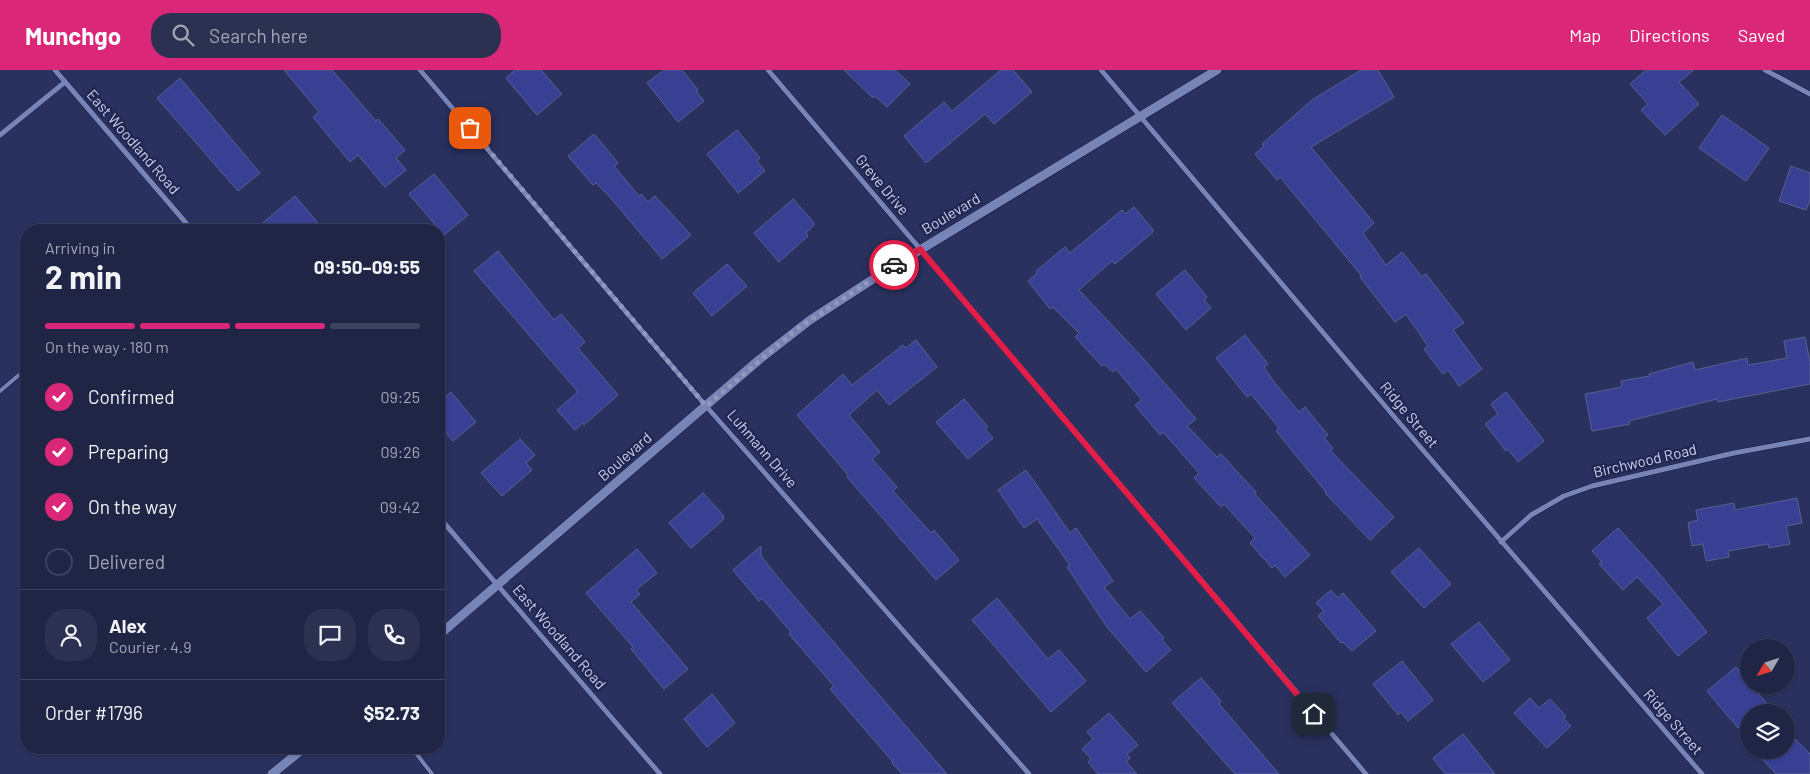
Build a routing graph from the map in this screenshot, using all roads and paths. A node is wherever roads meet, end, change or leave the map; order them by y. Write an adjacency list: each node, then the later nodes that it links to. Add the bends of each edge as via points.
1 (55, 70): 7 (street, East Woodland Road)
2 (420, 70): 15 (street, Luhmann Drive)
3 (768, 70): 12 (street, Greve Drive)
4 (1100, 70): 9 (street, Ridge Street)
5 (1217, 70): 9 (street, Boulevard)
6 (1765, 70): 8 (street)
7 (65, 82): 10 (street); 11 (street, East Woodland Road)
8 (1810, 94)
9 (1139, 116): 12 (street, Boulevard); 18 (street, Ridge Street)
10 (0, 134)
11 (187, 224)
12 (920, 249): 15 (street, Boulevard, via 810,320); 27 (street, Greve Drive)
13 (20, 374): 14 (lane)
14 (0, 391)
15 (706, 406): 19 (street, Boulevard); 26 (street, Luhmann Drive)
16 (1810, 439): 18 (street, Birchwood Road, via 1592,486 1564,496 1531,515)
17 (445, 524): 19 (street, East Woodland Road)
18 (1501, 542): 28 (street, Ridge Street)
19 (497, 585): 20 (street, Boulevard); 25 (street, East Woodland Road)
20 (445, 630)
21 (297, 754): 23 (street)
22 (417, 754): 24 (lane)
23 (272, 774)
24 (432, 774)
25 (660, 774)
26 (1029, 774)
27 (1366, 774)
28 (1702, 774)

